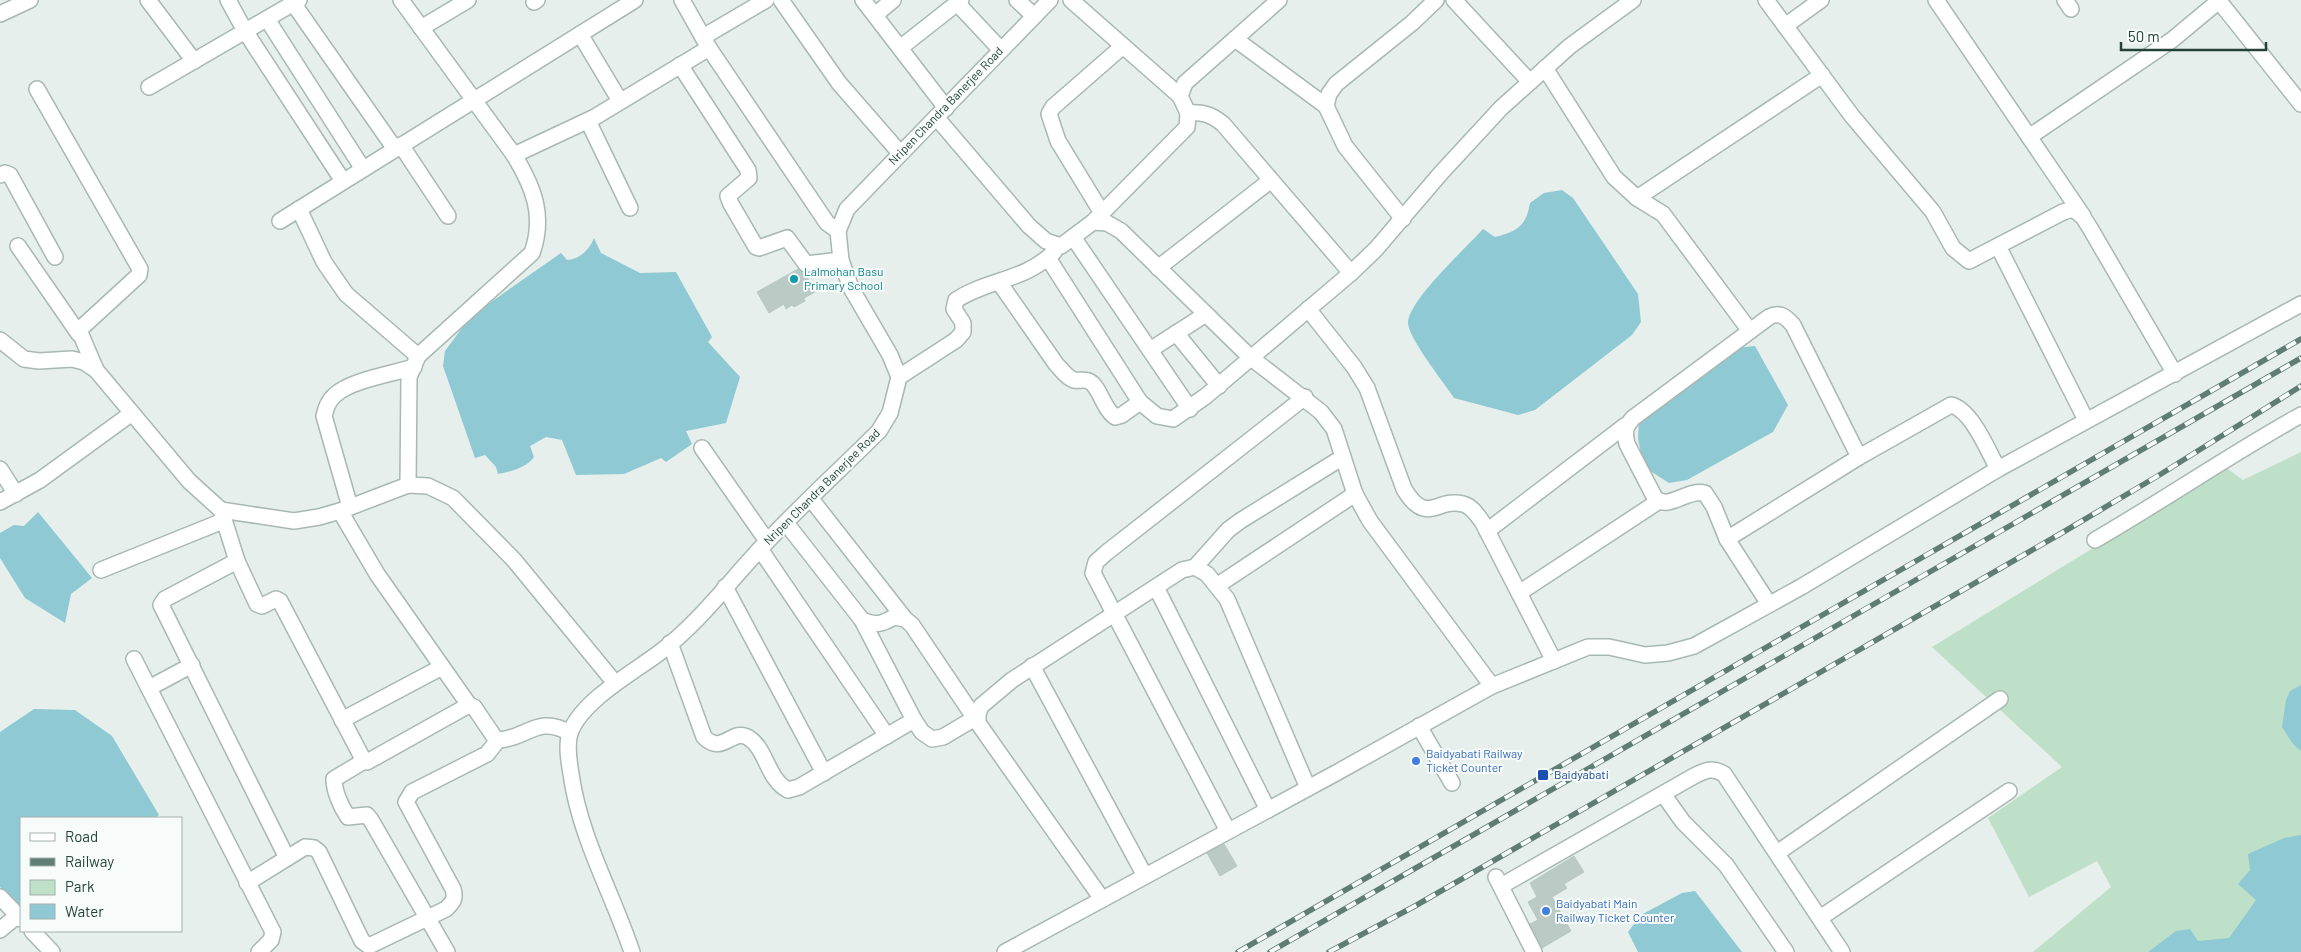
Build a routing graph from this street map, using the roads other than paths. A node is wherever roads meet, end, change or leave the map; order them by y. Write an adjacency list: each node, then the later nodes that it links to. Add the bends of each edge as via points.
1 (30, 0): 25 (street)
2 (148, 0): 38 (street)
3 (228, 0): 31 (street)
4 (401, 0): 30 (street)
5 (468, 0): 30 (street)
6 (635, 0): 32 (street)
7 (682, 0): 34 (street)
8 (766, 0): 34 (street)
9 (781, 0): 55 (street, via 840,83)
10 (863, 0): 26 (street)
11 (893, 0): 26 (street)
12 (1017, 0): 27 (street)
13 (1050, 0): 27 (street, Nripen Chandra Banerjee Road)
14 (1071, 0): 35 (street)
15 (1279, 0): 33 (street)
16 (1436, 0): 49 (street, via 1412,24 1336,84)
17 (1454, 0): 42 (street)
18 (1633, 0): 40 (street)
19 (1766, 0): 29 (street)
20 (1821, 0): 29 (street)
21 (1936, 0): 53 (street)
22 (959, 1): 36 (street); 37 (street)
23 (2219, 1): 48 (street); 53 (street, via 2164,45)
24 (296, 2): 28 (street); 54 (street)
25 (0, 14)
26 (875, 15): 36 (street)
27 (1034, 16): 37 (street, Nripen Chandra Banerjee Road)
28 (267, 18): 31 (street); 57 (street)
29 (1785, 26): 41 (street)
30 (421, 28): 46 (street)
31 (245, 31): 38 (street); 60 (street)
32 (580, 34): 46 (street); 47 (street)
33 (1235, 39): 45 (street, via 1185,83); 49 (street)
34 (706, 42): 39 (street); 69 (street, via 826,222)
35 (1122, 46): 45 (street); 66 (street, via 1049,114 1058,141)
36 (900, 48): 50 (street)
37 (1001, 50): 50 (street, Nripen Chandra Banerjee Road)
38 (194, 61): 43 (street)
39 (680, 65): 47 (street); 75 (street, via 748,170 749,178 728,196 756,247 787,238 806,264)
40 (1545, 68): 42 (street); 61 (street, via 1614,177)
41 (1822, 75): 61 (street); 72 (street, via 1856,122 1934,212 1953,248 1961,256 1969,261)
42 (1530, 82): 67 (street, via 1501,108)
43 (148, 87)
44 (37, 88): 84 (street, via 140,269 139,275 82,327)
45 (1180, 96): 51 (street)
46 (473, 100): 54 (street); 56 (street)
47 (620, 101): 52 (street)
48 (2301, 104)
49 (1326, 106): 67 (street, via 1345,146)
50 (941, 112): 55 (street, Nripen Chandra Banerjee Road); 70 (street, via 1029,226 1046,241)
51 (1188, 113): 59 (street, via 1202,112 1213,116); 66 (street, via 1187,127)
52 (593, 118): 56 (street); 62 (street, via 589,123)
53 (2029, 137): 65 (street)
54 (398, 147): 57 (street); 64 (street)
55 (900, 153): 69 (street, Nripen Chandra Banerjee Road, via 847,209)
56 (514, 155): 88 (street, via 530,180 538,210 538,236 532,253)
57 (363, 169): 60 (street)
58 (0, 175): 73 (street, via 10,175)
59 (1271, 180): 76 (street); 77 (street)
60 (343, 181): 63 (street)
61 (1637, 198): 82 (street, via 1663,214)
62 (630, 208)
63 (299, 209): 68 (street); 88 (street, via 324,262 346,294)
64 (448, 216)
65 (2083, 216): 72 (street, via 2073,209 2063,212); 90 (street)
66 (1098, 217): 70 (street); 76 (street, via 1121,231)
67 (1403, 219): 77 (street)
68 (280, 221)
69 (838, 231): 75 (street, Nripen Chandra Banerjee Road)
70 (1067, 241): 74 (street); 86 (street)
71 (18, 246): 84 (street)
72 (1998, 246): 98 (street)
73 (55, 257)
74 (1048, 258): 78 (street, via 1032,269); 94 (street)
75 (841, 260): 91 (street, Nripen Chandra Banerjee Road, via 851,288 890,355)
76 (1158, 268): 81 (street)
77 (1351, 273): 80 (street)
78 (999, 282): 91 (street, via 966,293 956,300 954,309 963,323 963,332 956,340); 94 (street, via 1056,364 1074,380 1094,385 1109,413 1115,417 1122,415)
79 (2301, 304): 90 (street)
80 (1308, 309): 87 (street); 114 (street, via 1367,388 1410,499 1420,507 1432,509 1453,503 1464,504 1474,511)
81 (1206, 314): 83 (street); 87 (street)
82 (1750, 330): 99 (street); 102 (street, via 1777,314 1785,316 1793,324)
83 (1176, 333): 86 (street); 92 (street)
84 (80, 334): 89 (street)
85 (0, 340): 89 (street, via 24,359 72,359)
86 (1150, 350): 95 (street)
87 (1250, 358): 92 (street); 93 (street)
88 (416, 362): 105 (street, via 409,377); 111 (street, via 346,387 328,403 324,416)
89 (96, 370): 96 (street)
90 (2175, 374): 98 (street)
91 (899, 377): 108 (street, Nripen Chandra Banerjee Road, via 890,413 879,431)
92 (1219, 386): 95 (street)
93 (1305, 397): 101 (street, via 1334,429); 126 (street, via 1096,562 1093,573)
94 (1140, 402): 95 (street, via 1157,416 1173,419)
95 (1190, 409)
96 (132, 414): 106 (street); 112 (street)
97 (2301, 415): 116 (street)
98 (2086, 420): 104 (street)
99 (1626, 425): 109 (street, via 1627,444); 114 (street)
100 (702, 448): 117 (street)
101 (1344, 457): 107 (street); 119 (street, via 1240,521)
102 (1859, 457): 104 (street, via 1951,404 1967,414); 115 (street)
103 (0, 469): 106 (street)
104 (1998, 469): 125 (street)
105 (408, 485): 111 (street); 135 (street, via 428,486 453,498 514,560)
106 (16, 494): 110 (street)
107 (1355, 494): 121 (street); 136 (street, via 1370,521)
108 (811, 499): 113 (street, Nripen Chandra Banerjee Road); 127 (street)
109 (1659, 501): 115 (street, via 1671,502 1696,491 1705,493); 124 (street)
110 (0, 502)
111 (345, 509): 112 (street, via 294,521); 134 (street, via 377,574)
112 (222, 515): 118 (street); 120 (street)
113 (786, 522): 117 (street, Nripen Chandra Banerjee Road); 128 (street)
114 (1487, 531): 124 (street)
115 (1727, 539): 125 (street)
116 (2095, 540)
117 (764, 545): 122 (street, Nripen Chandra Banerjee Road); 145 (street)
118 (237, 561): 132 (street, via 161,603); 140 (street, via 259,606 276,599 280,601)
119 (1195, 567): 121 (street); 123 (street, via 1182,570)
120 (101, 570)
121 (1218, 585): 150 (street, via 1227,599)
122 (725, 587): 129 (street, Nripen Chandra Banerjee Road); 148 (street)
123 (1156, 587): 126 (street); 153 (street)
124 (1518, 593): 131 (street)
125 (1769, 604): 131 (street, via 1694,646 1668,653 1645,655 1609,647 1588,647)
126 (1115, 615): 133 (street); 154 (street)
127 (905, 619): 128 (street, via 894,617 872,625); 142 (street)
128 (862, 620): 141 (street)
129 (670, 643): 135 (street, Nripen Chandra Banerjee Road); 148 (street, via 709,743 718,745 739,736 749,738 780,786 788,790)
130 (134, 659): 137 (street)
131 (1554, 661): 136 (street)
132 (192, 665): 137 (street); 156 (street)
133 (1032, 666): 142 (street, via 982,706); 157 (street)
134 (442, 667): 139 (street); 140 (street)
135 (615, 683): 144 (street, Nripen Chandra Banerjee Road, via 585,711)
136 (1492, 686): 143 (street)
137 (149, 688): 158 (street)
138 (2000, 699): 155 (street)
139 (469, 705): 146 (street, via 474,707); 147 (street)
140 (342, 720): 147 (street)
141 (914, 720): 142 (street, via 932,739 943,737); 145 (street)
142 (976, 720): 160 (street)
143 (1419, 726): 149 (street); 150 (street)
144 (570, 733): 146 (street, via 540,726); 169 (street, via 569,758 580,819)
145 (887, 736): 148 (street)
146 (498, 740): 162 (street, via 488,754 408,796 406,802 455,896 446,909)
147 (364, 761): 162 (street, via 334,778 343,810 348,817 367,815 371,820)
148 (824, 773)
149 (1452, 783)
150 (1308, 788): 153 (street)
151 (2009, 791): 163 (street)
152 (1663, 794): 155 (street, via 1708,769 1724,774); 171 (street, via 1498,881); 172 (street, via 1683,822 1726,865)
153 (1268, 810): 154 (street)
154 (1228, 831): 157 (street)
155 (1777, 853): 163 (street)
156 (287, 858): 158 (street); 162 (street, via 305,847 319,852 366,945)
157 (1145, 876): 160 (street)
158 (247, 883): 167 (street, via 273,932 271,940)
159 (0, 896): 161 (street)
160 (1102, 899): 170 (street)
161 (19, 918): 164 (street)
162 (427, 918): 168 (street)
163 (1820, 918): 173 (street)
164 (0, 930)
165 (33, 932): 166 (street)
166 (52, 952)
167 (259, 952)
168 (447, 952)
169 (632, 952)
170 (1005, 952)
171 (1534, 952)
172 (1786, 952)
173 (1842, 952)

